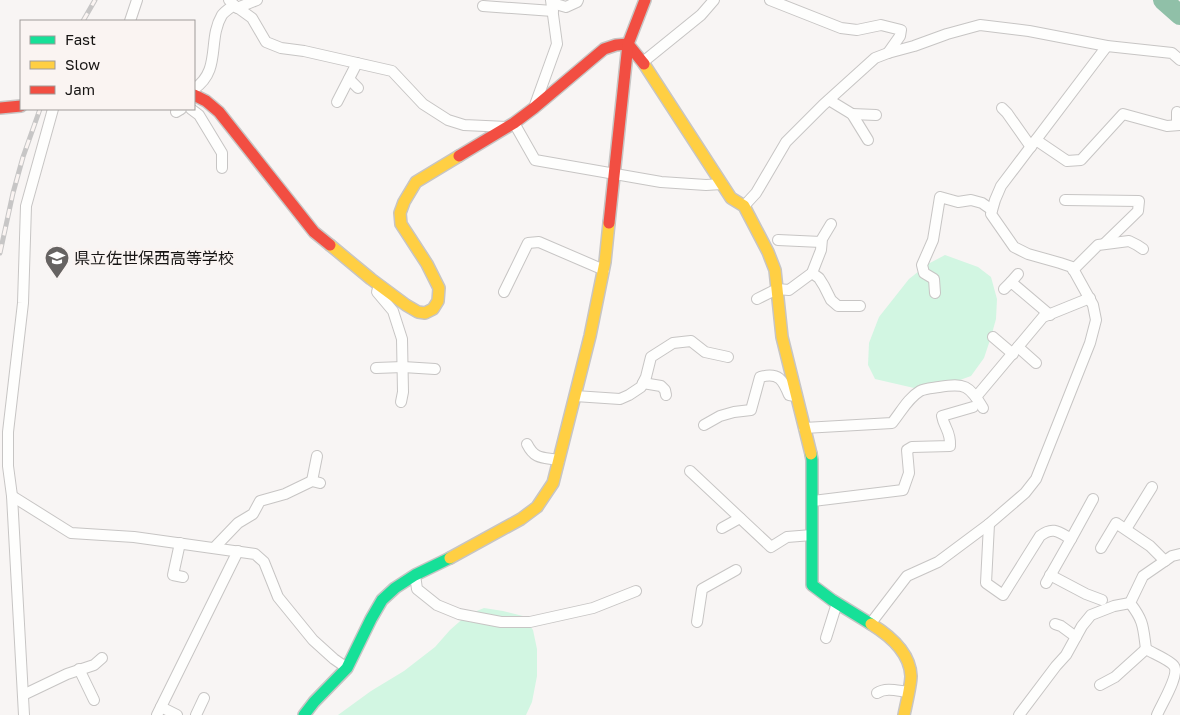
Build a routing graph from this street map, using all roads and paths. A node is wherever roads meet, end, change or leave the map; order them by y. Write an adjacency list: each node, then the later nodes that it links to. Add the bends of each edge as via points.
1 (137, 0): 12 (street)
2 (257, 0): 8 (street)
3 (578, 0): 10 (street, via 566,7)
4 (645, 0): 13 (street)
5 (714, 0): 9 (street)
6 (770, 0): 7 (street)
7 (783, 2): 15 (street, via 841,28 857,30 881,25 901,30)
8 (233, 4): 18 (street, via 252,18 266,42); 20 (street, via 223,13 219,23 206,78)
9 (705, 4): 17 (street, via 701,15)
10 (552, 5): 11 (street); 27 (street, via 557,44)
11 (483, 6)
12 (130, 20)
13 (628, 44): 17 (street); 27 (street, via 604,48); 39 (street)
14 (1107, 46): 15 (street, via 1029,31 980,26); 16 (street, via 1172,53); 37 (street)
15 (888, 53): 23 (street, via 875,58)
16 (1180, 60)
17 (643, 62): 40 (street)
18 (357, 63): 19 (street); 34 (street, via 392,71 423,104 448,120 464,125)
19 (349, 79): 21 (street); 24 (street)
20 (195, 88)
21 (358, 88)
22 (195, 96): 53 (street, via 219,112 314,232)
23 (829, 100): 32 (street); 42 (street, via 786,142 756,193)
24 (337, 102)
25 (20, 106): 26 (street)
26 (0, 108)
27 (534, 108): 34 (street)
28 (1002, 108): 37 (street)
29 (53, 110): 81 (street, via 26,206 23,303 8,432)
30 (192, 110): 38 (street, via 199,115 222,153)
31 (1177, 112): 35 (street)
32 (852, 114): 33 (street); 36 (street)
33 (876, 115)
34 (511, 125): 39 (street, via 535,160); 53 (street, via 416,182 402,208 401,224 439,288 438,301 433,309 418,312)
35 (1179, 125): 37 (street, via 1167,126 1124,114 1081,160 1066,161)
36 (868, 140)
37 (1034, 143): 43 (street, via 1002,186)
38 (222, 168)
39 (614, 174): 40 (street, via 661,182); 49 (street)
40 (722, 184): 42 (street, via 731,198)
41 (1065, 200): 47 (street, via 1139,201 1138,211)
42 (744, 206): 55 (street, via 768,252 775,270)
43 (992, 210): 50 (street, via 991,214 1014,247); 54 (street, via 971,200 958,202 940,198 933,240 921,256 924,273 934,279)
44 (831, 224): 46 (street)
45 (778, 240): 46 (street)
46 (821, 242): 51 (street)
47 (1104, 244): 48 (street, via 1129,241); 50 (street, via 1098,245)
48 (1143, 249)
49 (604, 270): 56 (street, via 539,242 528,243); 70 (street)
50 (1073, 270): 57 (street)
51 (812, 273): 55 (street, via 788,290); 59 (street, via 820,278 831,300 838,306)
52 (1011, 282): 60 (street)
53 (379, 285): 65 (street, via 377,292 393,312 402,339)
54 (937, 287)
55 (777, 290): 58 (street); 71 (street, via 782,337)
56 (504, 292)
57 (1090, 298): 60 (street); 85 (street, via 1096,320 1090,343 1036,479)
58 (757, 300)
59 (860, 306)
60 (1050, 314): 62 (street, via 1043,317)
61 (993, 338): 62 (street)
62 (1015, 350): 64 (street); 73 (street)
63 (728, 357): 68 (street, via 705,352 691,341 673,343 651,357)
64 (1036, 363)
65 (403, 367): 66 (street); 67 (street); 72 (street)
66 (376, 368)
67 (435, 369)
68 (643, 383): 69 (street, via 661,386); 70 (street, via 620,399)
69 (666, 395)
70 (575, 396): 78 (street)
71 (796, 396): 74 (street, via 789,395 784,382 778,377 760,377 751,410 720,416); 75 (street)
72 (400, 402)
73 (978, 404): 75 (street, via 966,387 957,384 921,390 905,404 892,424); 83 (street, via 942,416 949,432 950,446 912,447 907,450 908,473 903,490)
74 (704, 425)
75 (804, 428): 83 (street, via 812,460)
76 (527, 444): 78 (street, via 539,457)
77 (317, 456): 91 (street, via 316,482 260,501 253,514 238,523)
78 (559, 460): 97 (street, via 553,483 537,507 521,519)
79 (690, 471): 84 (street)
80 (1152, 487): 87 (street)
81 (12, 496): 90 (street, via 71,533); 115 (street)
82 (1093, 499): 89 (street)
83 (813, 501): 88 (street)
84 (740, 518): 86 (street); 88 (street, via 772,547 787,538)
85 (990, 524): 89 (street, via 986,583 1003,594 1040,536 1055,530); 104 (street, via 938,562 908,576)
86 (722, 528)
87 (1126, 530): 92 (street, via 1116,523); 95 (street)
88 (812, 534): 101 (street, via 812,585)
89 (1071, 539): 100 (street, via 1048,579)
90 (180, 543): 91 (street); 98 (street, via 173,575)
91 (214, 548): 93 (street)
92 (1101, 548)
93 (238, 551): 110 (street, via 255,554 264,562 278,597 313,640); 118 (street)
94 (1180, 554): 95 (street)
95 (1165, 561): 102 (street, via 1143,576)
96 (736, 570): 103 (street, via 702,589)
97 (414, 576): 99 (street, via 417,588 437,605 459,614 501,622 530,622 593,608); 110 (street, via 382,600)
98 (183, 577)
99 (636, 591)
100 (1102, 600)
101 (837, 603): 104 (street); 107 (street)
102 (1130, 603): 106 (street, via 1091,615); 108 (street, via 1142,622)
103 (697, 622)
104 (871, 623): 113 (street, via 894,642 907,660 911,676)
105 (1055, 624): 106 (street)
106 (1076, 637): 124 (street, via 1066,655)
107 (826, 638)
108 (1146, 649): 112 (street); 125 (street, via 1169,662 1175,672)
109 (102, 658): 111 (street)
110 (347, 668): 122 (street)
111 (79, 670): 115 (street); 117 (street)
112 (1100, 685)
113 (908, 692): 114 (street, via 885,689); 123 (street)
114 (877, 693)
115 (23, 695): 119 (street)
116 (204, 698): 121 (street)
117 (94, 700)
118 (159, 711): 120 (street)
119 (24, 715)
120 (177, 715)
121 (196, 715)
122 (304, 715)
123 (904, 715)
124 (1019, 715)
125 (1157, 715)

